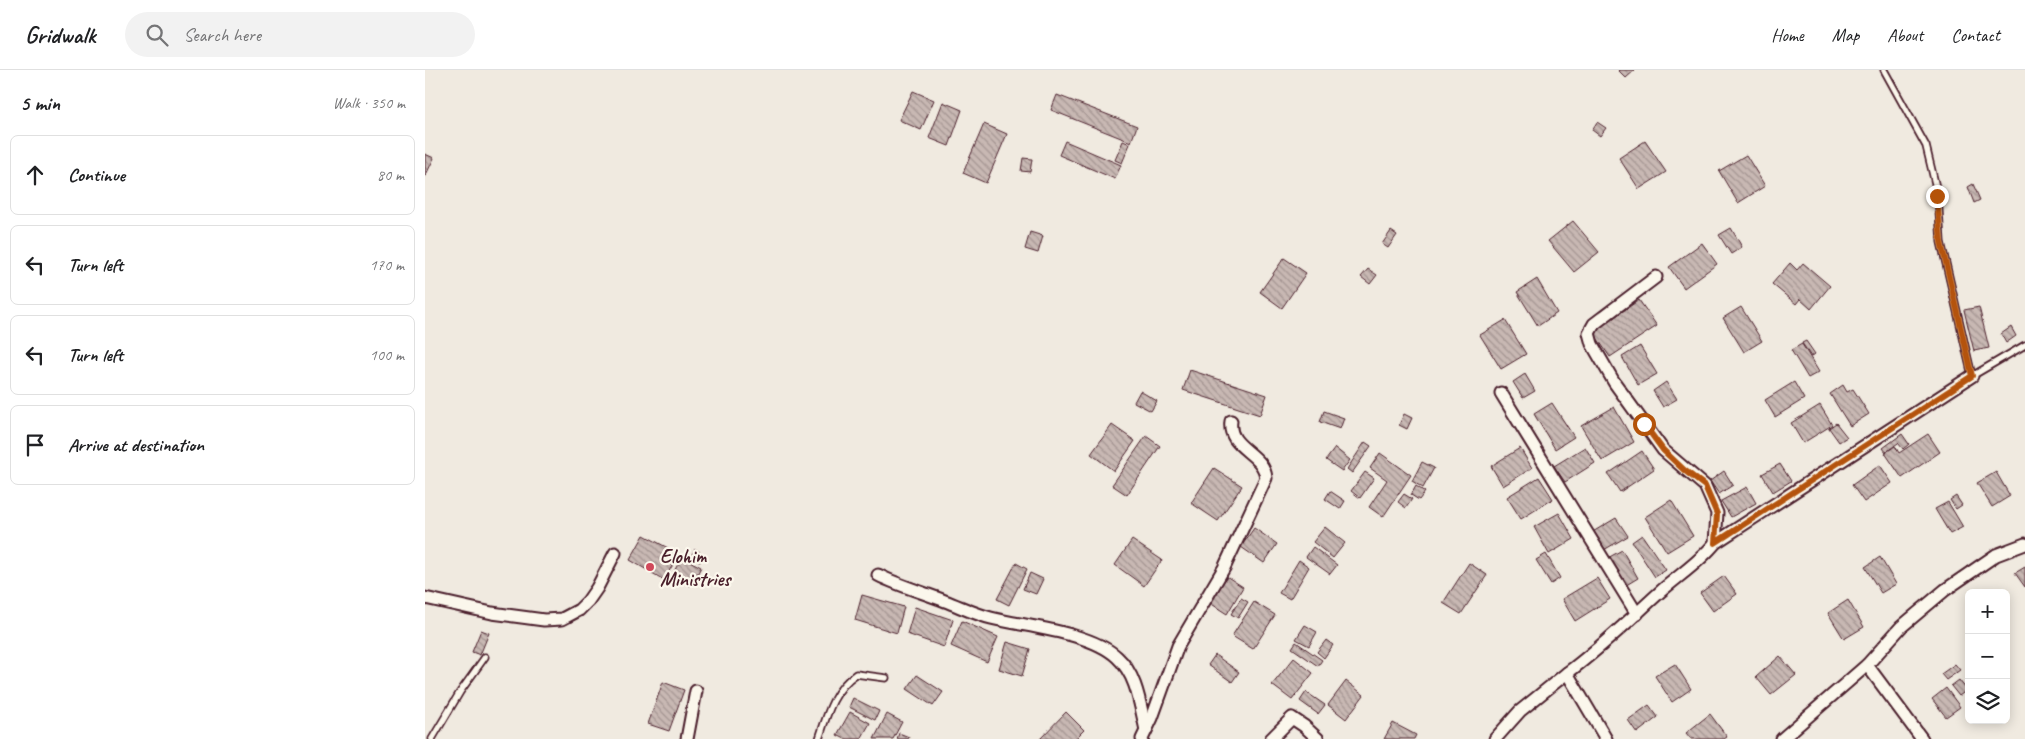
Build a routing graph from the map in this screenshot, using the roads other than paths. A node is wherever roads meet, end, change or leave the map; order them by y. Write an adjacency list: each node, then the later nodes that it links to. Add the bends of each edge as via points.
1 (1884, 70): 4 (lane, via 1926,146 1937,196 1941,242)
2 (1656, 278): 7 (street, via 1594,324 1589,333 1600,359 1663,450 1705,486 1717,514)
3 (2025, 345): 4 (lane)
4 (1972, 376): 7 (street)
5 (1501, 392): 12 (street)
6 (1231, 421): 18 (street, via 1233,438 1259,460 1266,478 1224,568 1179,646)
7 (1715, 543): 12 (street, via 1705,556)
8 (2025, 544): 14 (street, via 1996,556 1945,590 1901,627)
9 (615, 553): 11 (street, via 588,601 562,619 544,620 492,613)
10 (878, 575): 18 (street, via 975,613 1103,645 1129,672 1136,688)
11 (425, 598)
12 (1637, 614): 15 (street)
13 (485, 657): 19 (lane)
14 (1867, 665): 26 (street); 27 (street)
15 (1567, 673): 24 (street, via 1520,711); 25 (street)
16 (887, 678): 21 (lane, via 856,674 845,681 829,708)
17 (697, 691): 20 (street)
18 (1144, 734)
19 (432, 739)
20 (687, 739)
21 (819, 739)
22 (1271, 739): 23 (street, via 1292,718)
23 (1318, 739)
24 (1495, 739)
25 (1607, 739)
26 (1782, 739)
27 (1922, 739)

